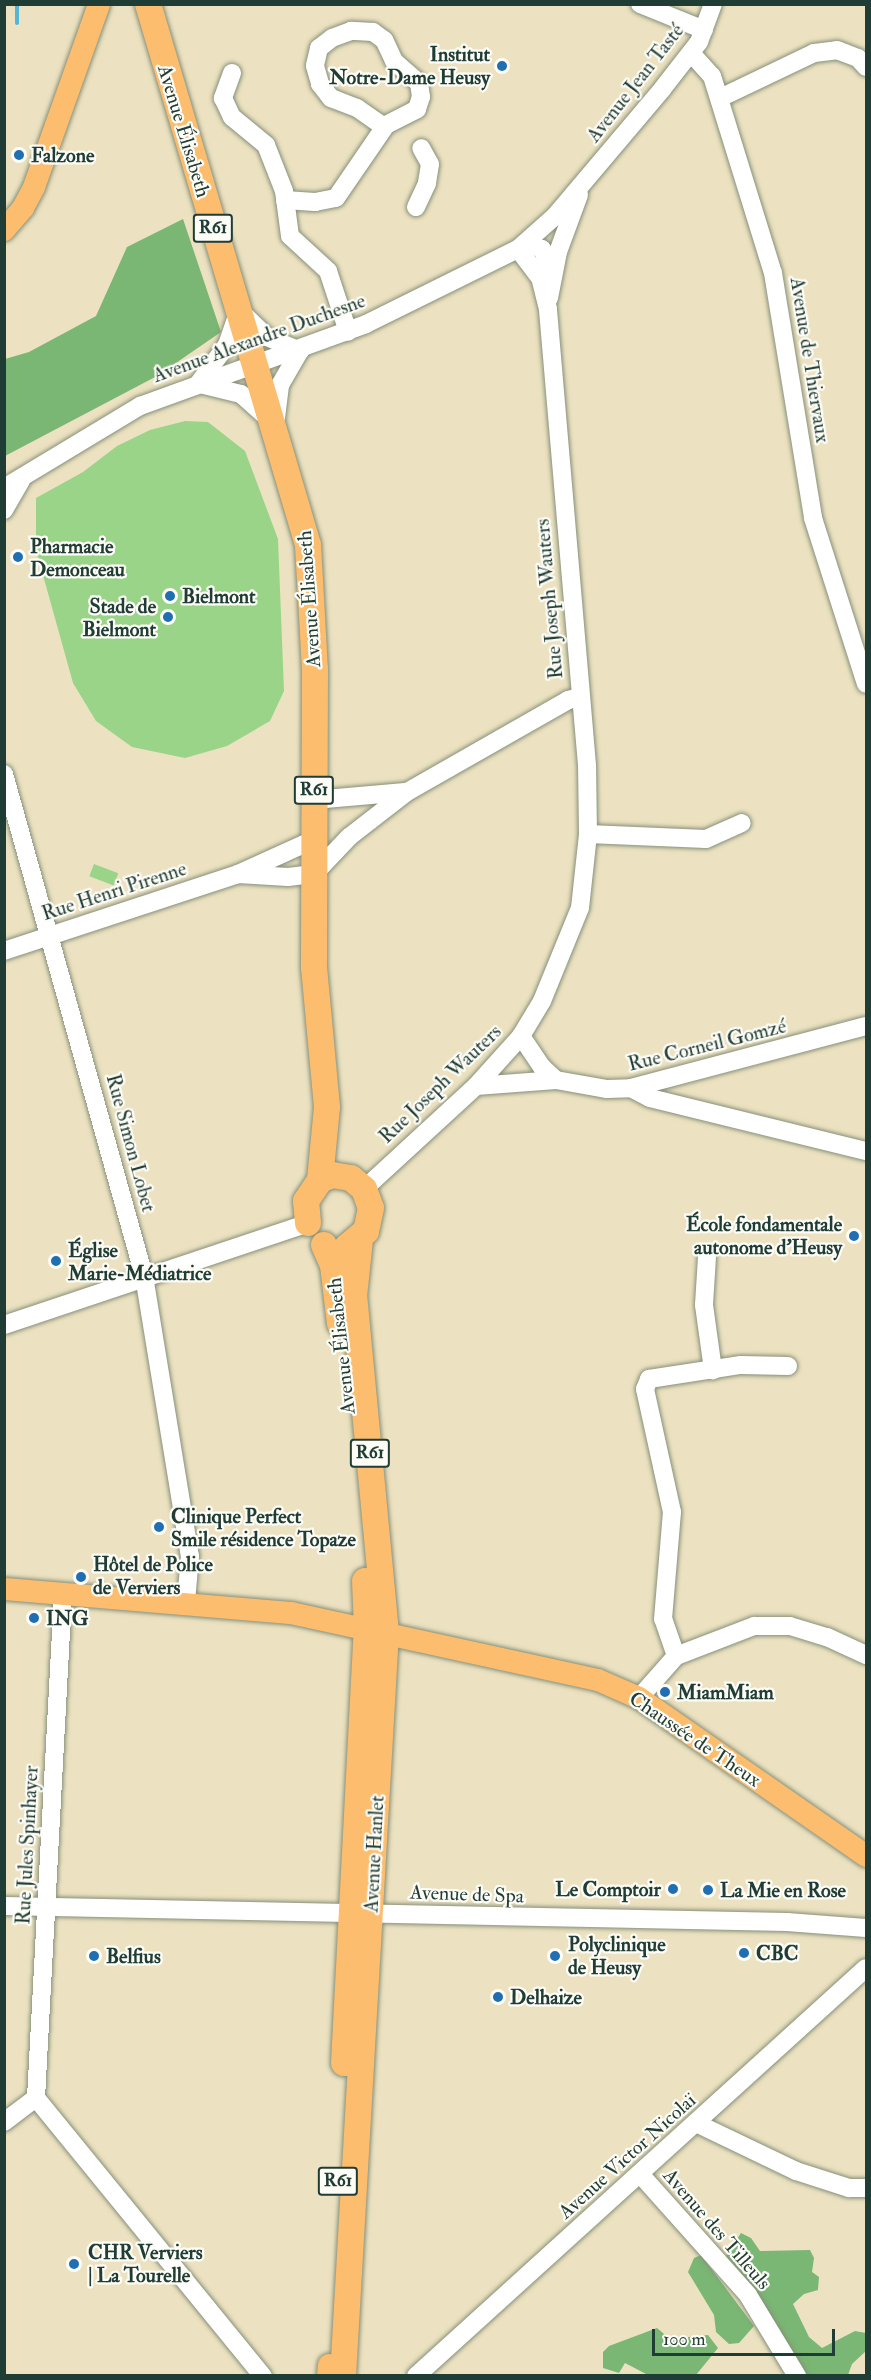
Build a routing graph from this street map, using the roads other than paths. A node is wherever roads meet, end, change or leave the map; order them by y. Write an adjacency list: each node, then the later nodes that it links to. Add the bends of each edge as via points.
1 (99, 4): 15 (main road, via 34,187)
2 (148, 4): 19 (highway, Avenue Élisabeth / R61)
3 (640, 4): 5 (street)
4 (713, 4): 5 (street, Avenue Jean Tasté)
5 (704, 30): 6 (street, Avenue Jean Tasté)
6 (691, 53): 9 (street, Avenue de Thiervaux, via 704,63); 12 (street, Avenue Jean Tasté)
7 (867, 67): 9 (street, via 858,58 837,50 814,53)
8 (232, 73): 13 (street, via 224,98 232,117 266,145)
9 (720, 98): 29 (street, Avenue de Thiervaux, via 773,273 813,518)
10 (384, 127): 10 (street, via 357,108 331,98 320,84 315,66 319,48 332,38 351,31 372,32 384,40 394,61 419,83 422,97 417,110); 13 (street, via 336,198 315,202)
11 (421, 148): 14 (street, via 430,164 427,183)
12 (583, 184): 16 (street, Avenue Jean Tasté); 17 (street, Avenue Jean Tasté)
13 (285, 200): 20 (street, via 290,236 310,258 322,263)
14 (416, 207)
15 (4, 231)
16 (522, 246): 17 (street, via 542,249); 18 (street, Avenue Jean Tasté, via 540,278); 20 (street, Avenue Alexandre Duchesne)
17 (552, 273): 18 (street, Avenue Jean Tasté)
18 (548, 309): 22 (street, Avenue Jean Tasté)
19 (239, 310): 21 (street, via 267,336); 23 (highway, Avenue Élisabeth / R61); 24 (street, via 227,345)
20 (351, 330): 21 (street, Avenue Alexandre Duchesne)
21 (300, 351): 23 (street, Avenue Alexandre Duchesne); 25 (street, via 280,385)
22 (551, 360): 30 (street, Rue Joseph Wauters)
23 (255, 365): 24 (street, Avenue Alexandre Duchesne); 25 (highway, Avenue Élisabeth / R61)
24 (198, 384): 25 (street, via 241,394 256,404); 26 (street, Avenue Alexandre Duchesne, via 140,406)
25 (276, 427): 33 (highway, Avenue Élisabeth / R61, via 308,545 315,670)
26 (22, 480): 27 (street, Avenue Alexandre Duchesne); 28 (street, Avenue Alexandre Duchesne)
27 (4, 488)
28 (4, 510)
29 (867, 684)
30 (580, 697): 32 (street, via 568,700); 35 (street, Rue Joseph Wauters, via 587,765)
31 (4, 774): 39 (street, Rue Simon Lobet)
32 (407, 792): 33 (street); 38 (street, via 349,837)
33 (314, 800): 36 (highway, Avenue Élisabeth / R61)
34 (742, 823): 35 (street, via 706,839)
35 (588, 834): 42 (street, Rue Joseph Wauters, via 580,908 546,992)
36 (313, 840): 37 (street, Rue Henri Pirenne); 38 (highway, Avenue Élisabeth / R61)
37 (238, 874): 38 (street, Rue Henri Pirenne); 39 (street, Rue Henri Pirenne)
38 (314, 874): 46 (highway, Avenue Élisabeth / R61, via 314,967)
39 (50, 936): 40 (street, Rue Henri Pirenne); 54 (street, Rue Simon Lobet)
40 (4, 951)
41 (867, 1026): 45 (street, Rue Corneil Gomzé)
42 (521, 1036): 43 (street); 44 (street, Rue Joseph Wauters)
43 (556, 1080): 44 (street, Rue Corneil Gomzé); 45 (street, Rue Corneil Gomzé, via 607,1089)
44 (476, 1086): 49 (street, Rue Joseph Wauters)
45 (631, 1088): 47 (street, via 651,1098)
46 (327, 1107): 48 (highway, Avenue Élisabeth / R61); 49 (highway, Avenue Élisabeth / R61)
47 (867, 1151)
48 (320, 1180): 49 (highway, via 332,1174); 50 (highway, R61, via 306,1201)
49 (357, 1183): 51 (highway, R61, via 371,1208)
50 (308, 1223): 52 (main road, R61); 54 (street)
51 (360, 1240): 52 (highway, via 340,1248); 56 (highway, Avenue Élisabeth / R61, via 355,1262)
52 (324, 1245): 62 (highway, Avenue Élisabeth / R61, via 333,1265 337,1294)
53 (707, 1257): 58 (street, via 704,1305)
54 (144, 1276): 55 (street); 61 (street, Rue Simon Lobet, via 190,1556)
55 (4, 1325)
56 (358, 1333): 62 (highway, Avenue Hanlet / R61)
57 (788, 1366): 58 (street, via 741,1365)
58 (713, 1370): 64 (street, via 649,1379 645,1389 672,1512 663,1619)
59 (4, 1589): 60 (main road, Chaussée de Theux)
60 (63, 1594): 61 (main road, Chaussée de Theux); 68 (street, Rue Jules Spinhayer)
61 (186, 1602): 62 (main road, Chaussée de Theux, via 291,1613)
62 (377, 1630): 65 (main road, Chaussée de Theux, via 561,1669); 69 (highway, Avenue Hanlet / R61)
63 (867, 1655): 64 (street, via 790,1626 754,1626)
64 (676, 1656): 65 (street)
65 (639, 1698): 66 (main road, Chaussée de Theux)
66 (867, 1856)
67 (4, 1906): 68 (street, Avenue de Spa)
68 (46, 1908): 69 (street, Avenue de Spa); 72 (street, Rue Jules Spinhayer)
69 (361, 1914): 70 (street, Avenue de Spa, via 838,1924 861,1934); 77 (highway, Avenue Hanlet / R61)
70 (864, 1930)
71 (867, 1968): 74 (street, Avenue Victor Nicolaï)
72 (36, 2098): 73 (street); 78 (street)
73 (4, 2122)
74 (698, 2124): 75 (street, Avenue Victor Nicolaï); 76 (street, via 796,2170 849,2188)
75 (640, 2174): 79 (street, Avenue Victor Nicolaï); 80 (street, Avenue des Tilleuls, via 748,2295)
76 (867, 2188)
77 (333, 2372)
78 (263, 2376)
79 (416, 2376)
80 (797, 2376)

